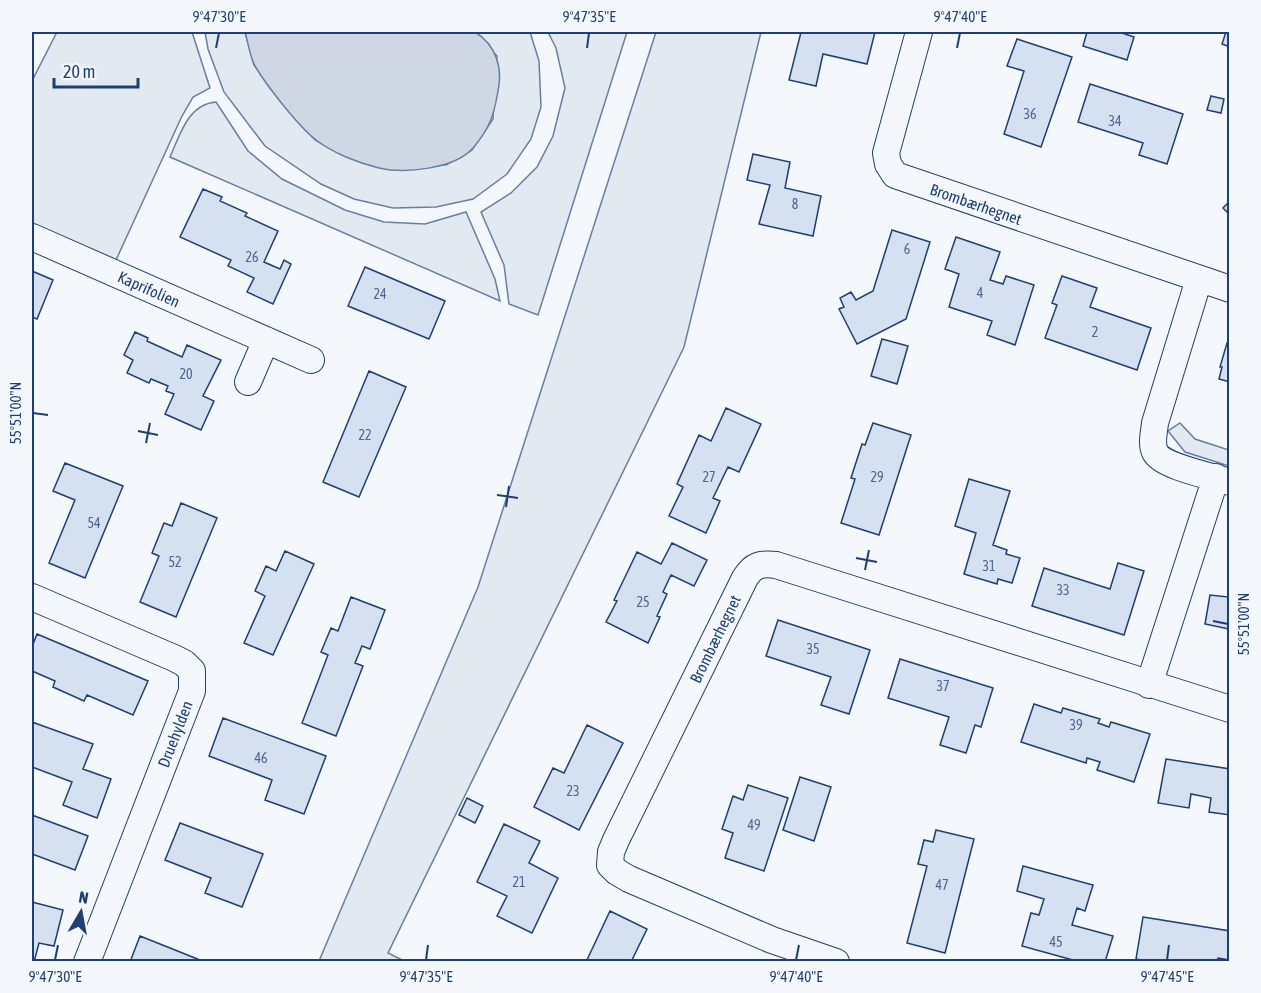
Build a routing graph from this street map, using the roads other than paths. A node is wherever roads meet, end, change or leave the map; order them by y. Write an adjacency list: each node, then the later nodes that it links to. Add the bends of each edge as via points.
1 (919, 32): 3 (street, Brombærhegnet, via 886,153 895,175)
2 (32, 237): 5 (street, Kaprifolien)
3 (1199, 279): 4 (street, Brombærhegnet); 8 (street, via 1153,440 1155,454 1165,462)
4 (1230, 289)
5 (266, 340): 6 (street, Kaprifolien); 7 (street)
6 (311, 360)
7 (248, 382)
8 (1223, 479): 10 (street)
9 (32, 597): 12 (street, Druehylden, via 174,658 192,671 192,691)
10 (1149, 685): 11 (street, Brombærhegnet); 13 (street, Brombærhegnet, via 776,565 758,564 750,570 616,840 610,864 629,879)
11 (1230, 709)
12 (87, 962)
13 (836, 962)

